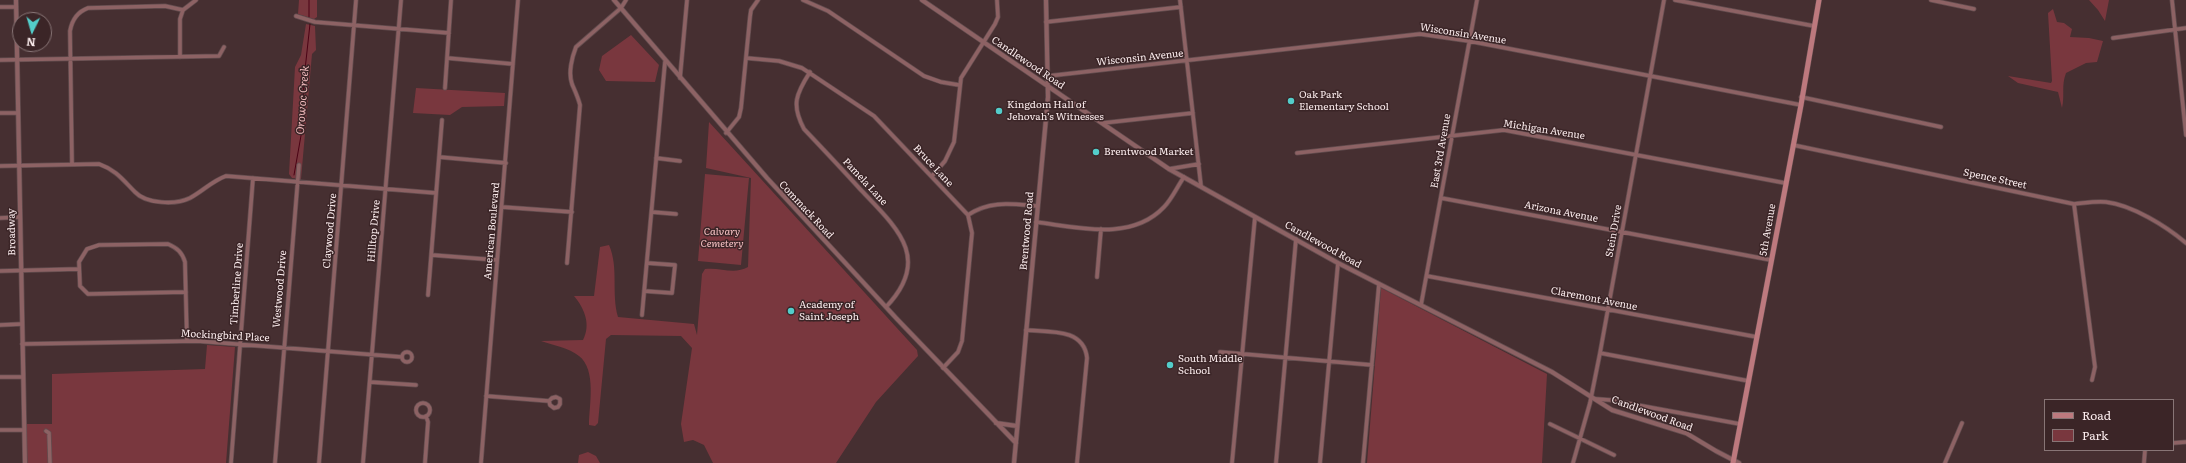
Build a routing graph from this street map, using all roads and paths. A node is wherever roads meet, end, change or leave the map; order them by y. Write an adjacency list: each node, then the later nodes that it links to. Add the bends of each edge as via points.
1 (16, 0): 23 (street, Broadway)
2 (196, 0): 27 (street)
3 (356, 0): 30 (street, Claywood Drive)
4 (401, 0): 33 (street, Hilltop Drive)
5 (451, 0): 35 (street)
6 (518, 0): 48 (street, American Boulevard)
7 (614, 0): 25 (street, Commack Road)
8 (626, 0): 25 (street)
9 (687, 0): 52 (street)
10 (758, 0): 42 (street, via 751,10)
11 (803, 0): 53 (street, via 828,11 924,76)
12 (922, 0): 38 (street, Candlewood Road)
13 (997, 0): 38 (street, via 998,17)
14 (1046, 0): 29 (street, Brentwood Road)
15 (1180, 0): 24 (street)
16 (1477, 0): 37 (street, East 3rd Avenue)
17 (1664, 0): 51 (street, Stein Drive)
18 (1675, 0): 31 (street)
19 (1819, 0): 31 (main road, 5th Avenue)
20 (1931, 0): 26 (street)
21 (2172, 0): 34 (street)
22 (0, 7): 23 (street)
23 (16, 7): 45 (street, Broadway)
24 (1181, 7): 29 (street); 46 (street)
25 (621, 8): 47 (street, Commack Road); 93 (street, via 584,39 573,54 572,83 580,105)
26 (1974, 9)
27 (182, 10): 40 (street); 43 (street, via 164,6 82,10 71,25)
28 (296, 16): 30 (street, via 315,22)
29 (1046, 22): 50 (street, Brentwood Road)
30 (354, 26): 33 (street); 85 (street, Claywood Drive)
31 (1814, 26): 56 (main road, 5th Avenue)
32 (2186, 28): 34 (street)
33 (398, 29): 35 (street); 87 (street, Hilltop Drive)
34 (2175, 29): 36 (street); 65 (street)
35 (449, 33): 41 (street)
36 (2113, 38)
37 (1469, 41): 46 (street, Wisconsin Avenue, via 1420,34 1405,35); 51 (street, Wisconsin Avenue); 66 (street, East 3rd Avenue)
38 (983, 42): 53 (street, via 964,70); 54 (street, Candlewood Road)
39 (224, 47): 40 (street, via 219,56)
40 (180, 57): 43 (street)
41 (447, 58): 48 (street); 55 (street)
42 (746, 58): 49 (street, Bruce Lane, via 779,61); 64 (street, via 739,116)
43 (70, 59): 45 (street); 74 (street)
44 (0, 60): 45 (street)
45 (18, 60): 59 (street, Broadway)
46 (1188, 61): 50 (street, Wisconsin Avenue); 60 (street)
47 (665, 62): 52 (street, Commack Road); 71 (street)
48 (513, 64): 73 (street, American Boulevard)
49 (810, 72): 80 (street, Bruce Lane, via 874,116); 121 (street, Pamela Lane, via 796,102 796,111 804,130 893,224 905,244 908,265 906,276 896,296)
50 (1048, 76): 54 (street, Brentwood Road)
51 (1650, 76): 57 (street, Wisconsin Avenue); 69 (street, Stein Drive)
52 (680, 80): 64 (street, Commack Road)
53 (959, 85): 80 (street, via 954,142 945,162)
54 (1048, 87): 62 (street, Candlewood Road); 91 (street, Brentwood Road)
55 (445, 88)
56 (1801, 97): 57 (main road, 5th Avenue); 63 (street)
57 (1801, 105): 67 (main road, 5th Avenue)
58 (0, 113): 59 (street)
59 (18, 113): 76 (street, Broadway)
60 (1193, 113): 62 (street); 75 (street)
61 (442, 120): 70 (street)
62 (1103, 123): 79 (street, Candlewood Road)
63 (1941, 126)
64 (726, 133): 121 (street, Commack Road)
65 (2186, 135)
66 (1452, 136): 68 (street, Michigan Avenue); 69 (street, Michigan Avenue, via 1504,130); 89 (street, East 3rd Avenue)
67 (1793, 145): 84 (main road, 5th Avenue); 90 (street, Spence Street)
68 (1297, 153)
69 (1636, 155): 84 (street, Michigan Avenue); 102 (street, Stein Drive)
70 (439, 157): 73 (street); 88 (street)
71 (656, 158): 72 (street); 94 (street)
72 (680, 161)
73 (506, 163): 92 (street, American Boulevard)
74 (72, 164): 76 (street); 82 (street, via 99,164 110,168 119,174 135,193 152,201 178,201 189,198 226,176)
75 (1199, 164): 79 (street); 86 (street)
76 (19, 165): 78 (street); 97 (street, Broadway)
77 (299, 165): 83 (street, Westwood Drive)
78 (0, 166)
79 (1169, 169): 81 (street, Candlewood Road)
80 (932, 176): 96 (street, Bruce Lane)
81 (1184, 177): 86 (street, Candlewood Road); 101 (street, via 1169,201 1150,218 1129,228)
82 (253, 178): 83 (street); 130 (street, Timberline Drive)
83 (297, 182): 85 (street); 131 (street, Westwood Drive)
84 (1785, 183): 107 (main road, 5th Avenue)
85 (342, 185): 87 (street); 132 (street, Claywood Drive)
86 (1201, 186): 98 (street, Candlewood Road)
87 (385, 189): 88 (street); 136 (street, Hilltop Drive)
88 (436, 193): 105 (street)
89 (1441, 198): 102 (street, Arizona Avenue); 114 (street, East 3rd Avenue)
90 (2074, 204): 104 (street, Spence Street, via 2115,204 2166,227); 144 (street, via 2095,367)
91 (1037, 206): 96 (street, via 993,204 983,206); 100 (street, Brentwood Road)
92 (502, 207): 93 (street); 106 (street, American Boulevard)
93 (572, 212): 108 (street)
94 (652, 212): 95 (street); 109 (street)
95 (676, 214)
96 (968, 215): 141 (street, via 972,225 972,239 962,341 958,352)
97 (20, 217): 99 (street); 113 (street, Broadway)
98 (1255, 217): 103 (street, Candlewood Road); 135 (street)
99 (0, 218)
100 (1036, 222): 101 (street); 126 (street, Brentwood Road)
101 (1101, 229): 115 (street)
102 (1622, 232): 107 (street, Arizona Avenue); 122 (street, Stein Drive)
103 (1296, 239): 110 (street, Candlewood Road); 138 (street)
104 (2186, 243)
105 (432, 254): 106 (street); 119 (street)
106 (497, 260): 148 (street, American Boulevard)
107 (1771, 260): 127 (main road, 5th Avenue)
108 (567, 263)
109 (647, 263): 117 (street); 117 (street, via 675,265 672,293)
110 (1338, 263): 116 (street, Candlewood Road); 139 (street)
111 (79, 269): 113 (street); 118 (street, via 80,286 88,294); 118 (street, via 81,257 92,246 168,244 183,254)
112 (0, 271): 113 (street)
113 (20, 271): 124 (street, Broadway)
114 (1427, 276): 120 (street, East 3rd Avenue); 122 (street, Claremont Avenue)
115 (1097, 277)
116 (1380, 284): 120 (street, Candlewood Road); 140 (street)
117 (644, 290): 123 (street)
118 (186, 292): 128 (street)
119 (428, 296)
120 (1421, 305): 149 (street, Candlewood Road, via 1552,372)
121 (886, 307): 141 (street, Commack Road)
122 (1608, 310): 127 (street, Claremont Avenue); 134 (street, Stein Drive)
123 (642, 315)
124 (22, 324): 125 (street); 129 (street, Broadway)
125 (0, 325)
126 (1026, 330): 157 (street, Brentwood Road); 177 (street, via 1073,335 1084,344 1087,358)
127 (1757, 338): 145 (main road, 5th Avenue)
128 (187, 341): 129 (street, Mockingbird Place); 130 (street, Mockingbird Place)
129 (22, 344): 143 (street, Broadway)
130 (240, 344): 131 (street, Mockingbird Place); 170 (street, Timberline Drive)
131 (284, 348): 132 (street, Mockingbird Place); 171 (street, Westwood Drive)
132 (328, 352): 136 (street, Mockingbird Place); 172 (street, Claywood Drive)
133 (1220, 352): 135 (street)
134 (1600, 353): 145 (street); 149 (street, Stein Drive)
135 (1242, 354): 138 (street); 178 (street)
136 (372, 356): 137 (street, Mockingbird Place); 146 (street, Hilltop Drive)
137 (402, 357)
138 (1286, 357): 139 (street); 179 (street)
139 (1330, 362): 140 (street); 180 (street)
140 (1372, 366): 181 (street)
141 (943, 368): 153 (street, Commack Road)
142 (0, 377): 143 (street)
143 (22, 377): 159 (street, Broadway)
144 (2092, 380)
145 (1749, 381): 156 (main road, 5th Avenue)
146 (370, 382): 147 (street); 173 (street, Hilltop Drive)
147 (416, 385)
148 (486, 396): 151 (street); 175 (street, American Boulevard)
149 (1591, 396): 150 (street, Candlewood Road); 161 (street, Stein Drive)
150 (1596, 399): 156 (street); 167 (street, Candlewood Road, via 1612,410 1686,433)
151 (550, 401)
152 (426, 416): 152 (street, via 429,413 428,405 418,405 416,412 422,417); 174 (street, via 428,422)
153 (995, 423): 157 (street); 163 (street, Commack Road)
154 (1962, 423): 184 (street)
155 (1550, 424): 161 (street)
156 (1740, 424): 167 (main road, 5th Avenue)
157 (1017, 426): 163 (street, Brentwood Road)
158 (0, 430): 159 (street)
159 (24, 430): 168 (street, Broadway)
160 (46, 431): 169 (street, via 49,433)
161 (1580, 439): 166 (street); 182 (street, Stein Drive)
162 (2186, 442): 164 (street)
163 (1016, 443): 176 (street, Brentwood Road)
164 (2174, 443)
165 (2145, 451): 185 (street)
166 (1614, 455)
167 (1733, 462): 183 (street, Candlewood Road)
168 (25, 463)
169 (50, 463)
170 (231, 463)
171 (275, 463)
172 (318, 463)
173 (363, 463)
174 (425, 463)
175 (481, 463)
176 (1014, 463)
177 (1077, 463)
178 (1232, 463)
179 (1276, 463)
180 (1320, 463)
181 (1363, 463)
182 (1573, 463)
183 (1739, 463)
184 (1945, 463)
185 (2144, 463)

